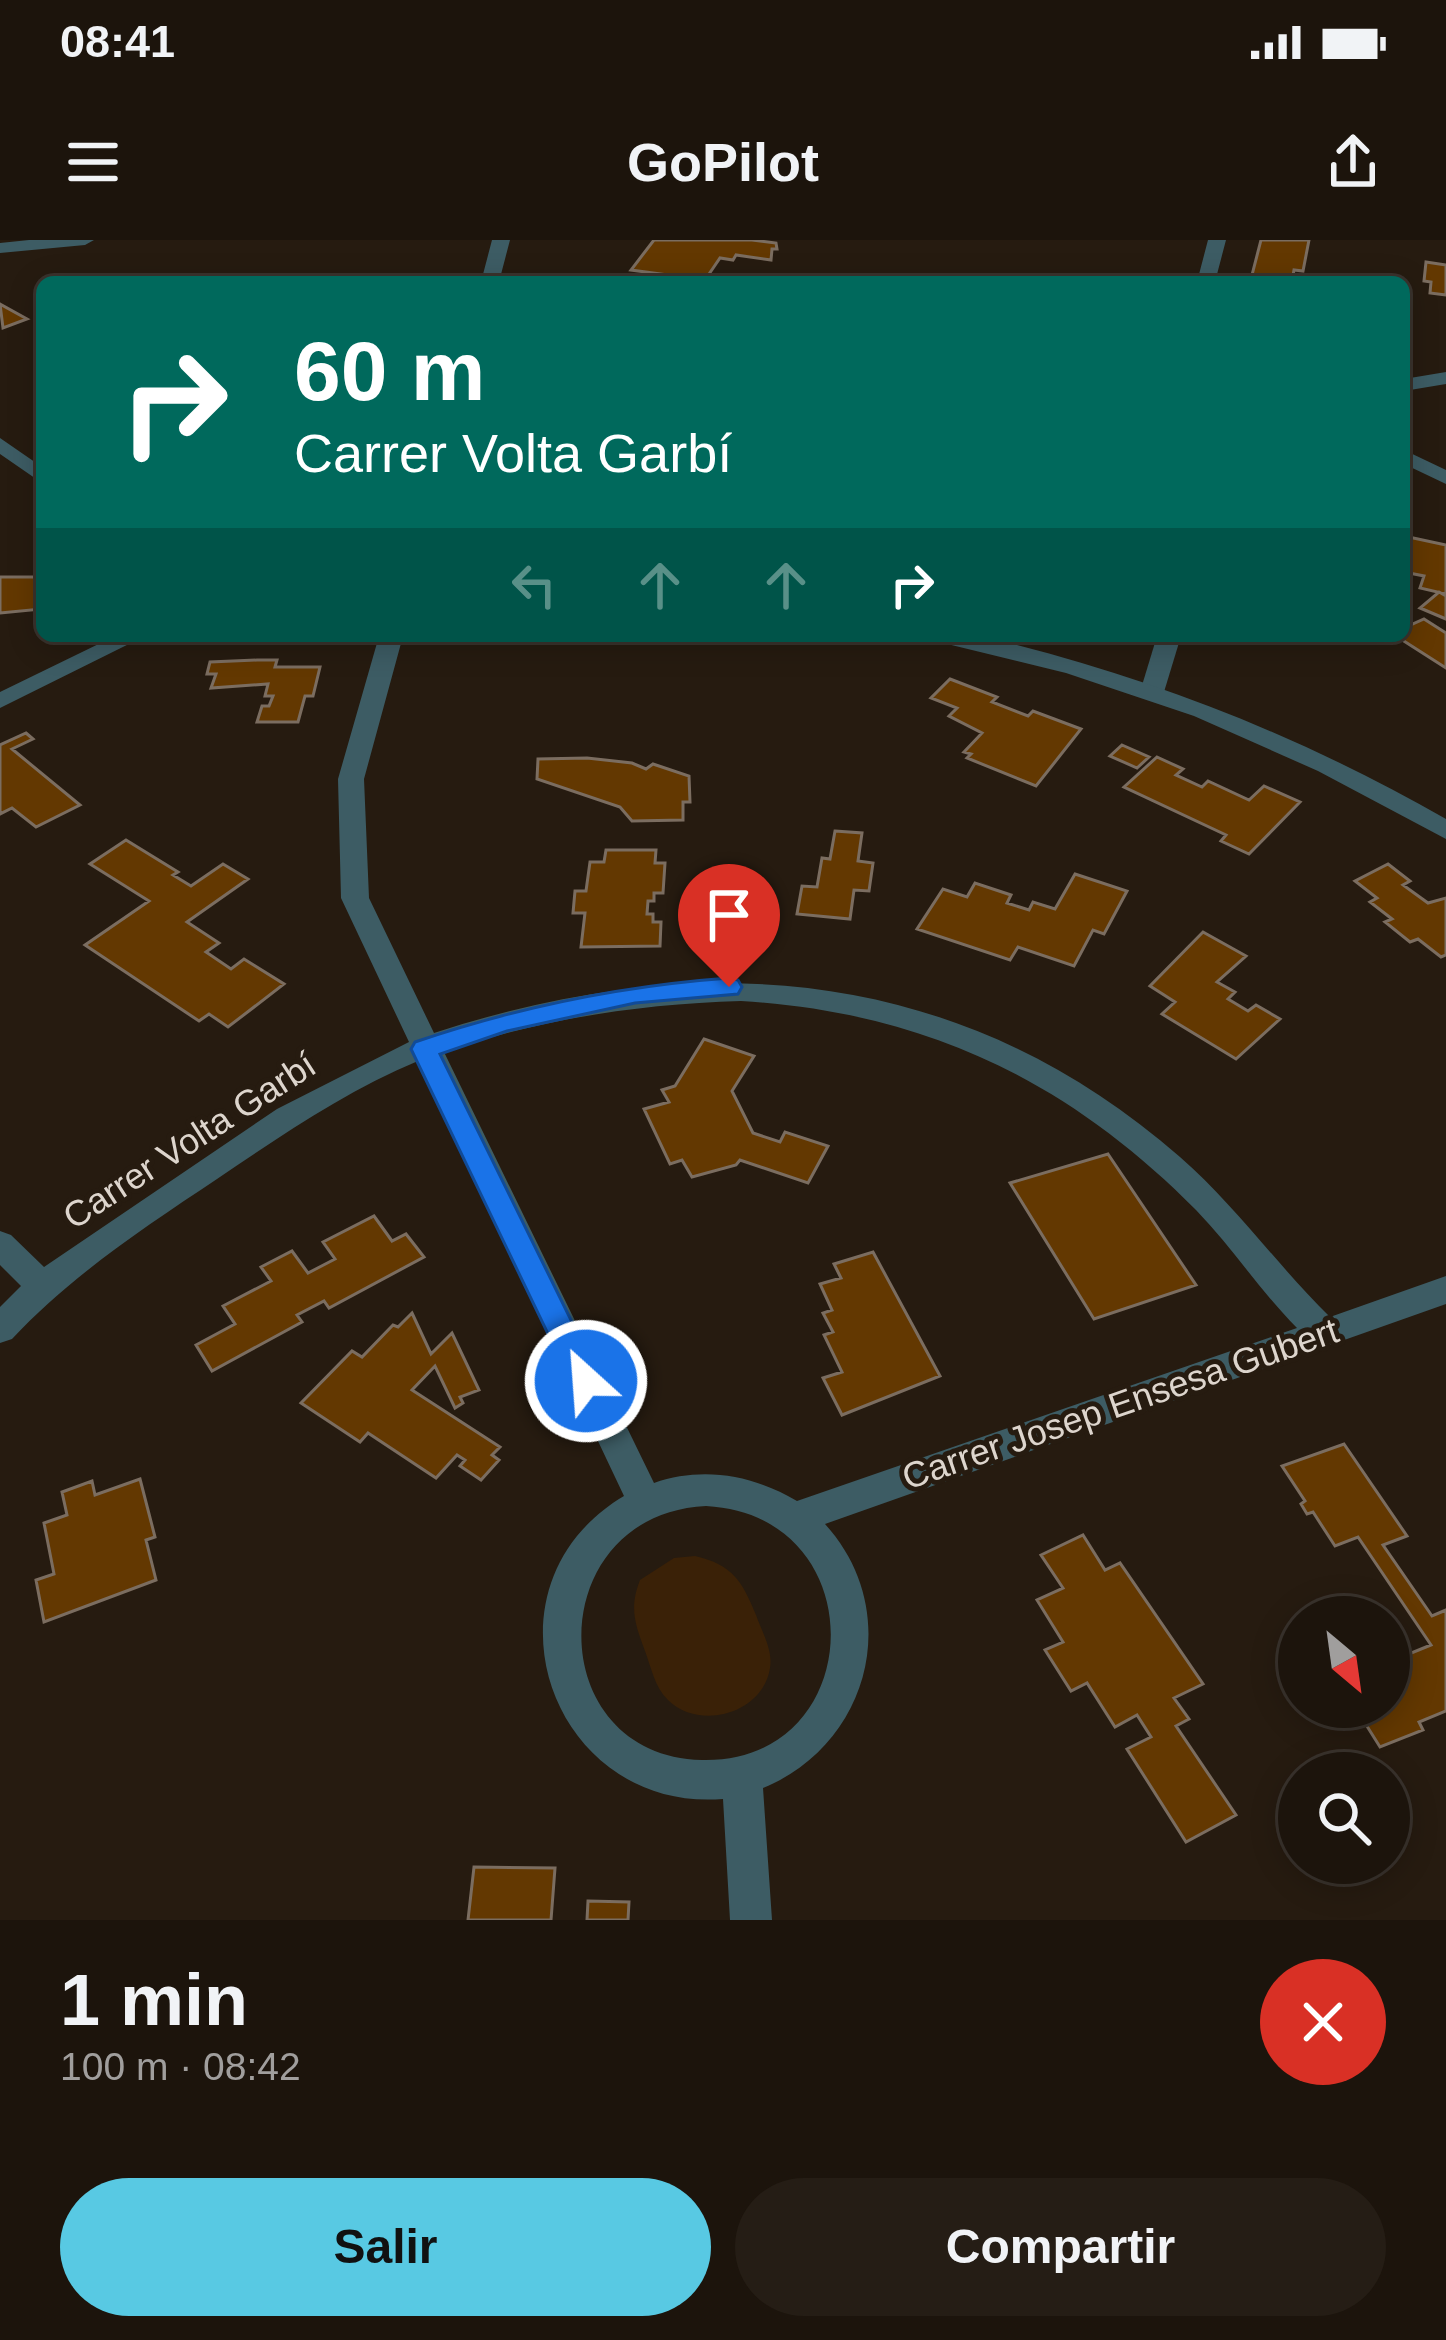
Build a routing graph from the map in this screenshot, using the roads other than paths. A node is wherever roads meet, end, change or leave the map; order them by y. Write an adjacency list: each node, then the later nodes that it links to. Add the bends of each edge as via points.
1 (85, 240): 4 (street)
2 (501, 240): 5 (street)
3 (1217, 240): 6 (street)
4 (0, 248)
5 (492, 276)
6 (1208, 276)
7 (1446, 378): 8 (street)
8 (1410, 384)
9 (0, 444): 11 (street)
10 (1410, 459): 12 (street)
11 (36, 472)
12 (1446, 478)
13 (121, 642): 18 (street)
14 (389, 642): 20 (street, via 351,779 355,898)
15 (965, 642): 17 (street)
16 (1167, 642): 17 (street)
17 (1152, 692): 19 (street, via 1379,790)
18 (0, 701)
19 (1446, 830)
20 (424, 1049): 22 (street, Carrer Volta Garbí, via 287,1115); 25 (street, Carrer Volta Garbí, via 635,994 729,987 848,998 943,1025 1030,1066 1114,1121 1209,1203); 26 (street)
21 (0, 1244): 22 (street)
22 (40, 1284): 24 (street, Carrer Volta Garbí)
23 (1446, 1290): 25 (street, Carrer Josep Ensesa Gubert)
24 (0, 1329)
25 (1322, 1331): 27 (street, Carrer Josep Ensesa Gubert)
26 (646, 1505): 27 (street, via 722,1493); 28 (street, via 604,1530 573,1568 557,1612 557,1660 574,1706 604,1741 646,1766 693,1776)
27 (794, 1519): 28 (street, via 827,1549 849,1588 856,1633 848,1679 825,1721 788,1753)
28 (742, 1773): 29 (street)
29 (751, 1920)

